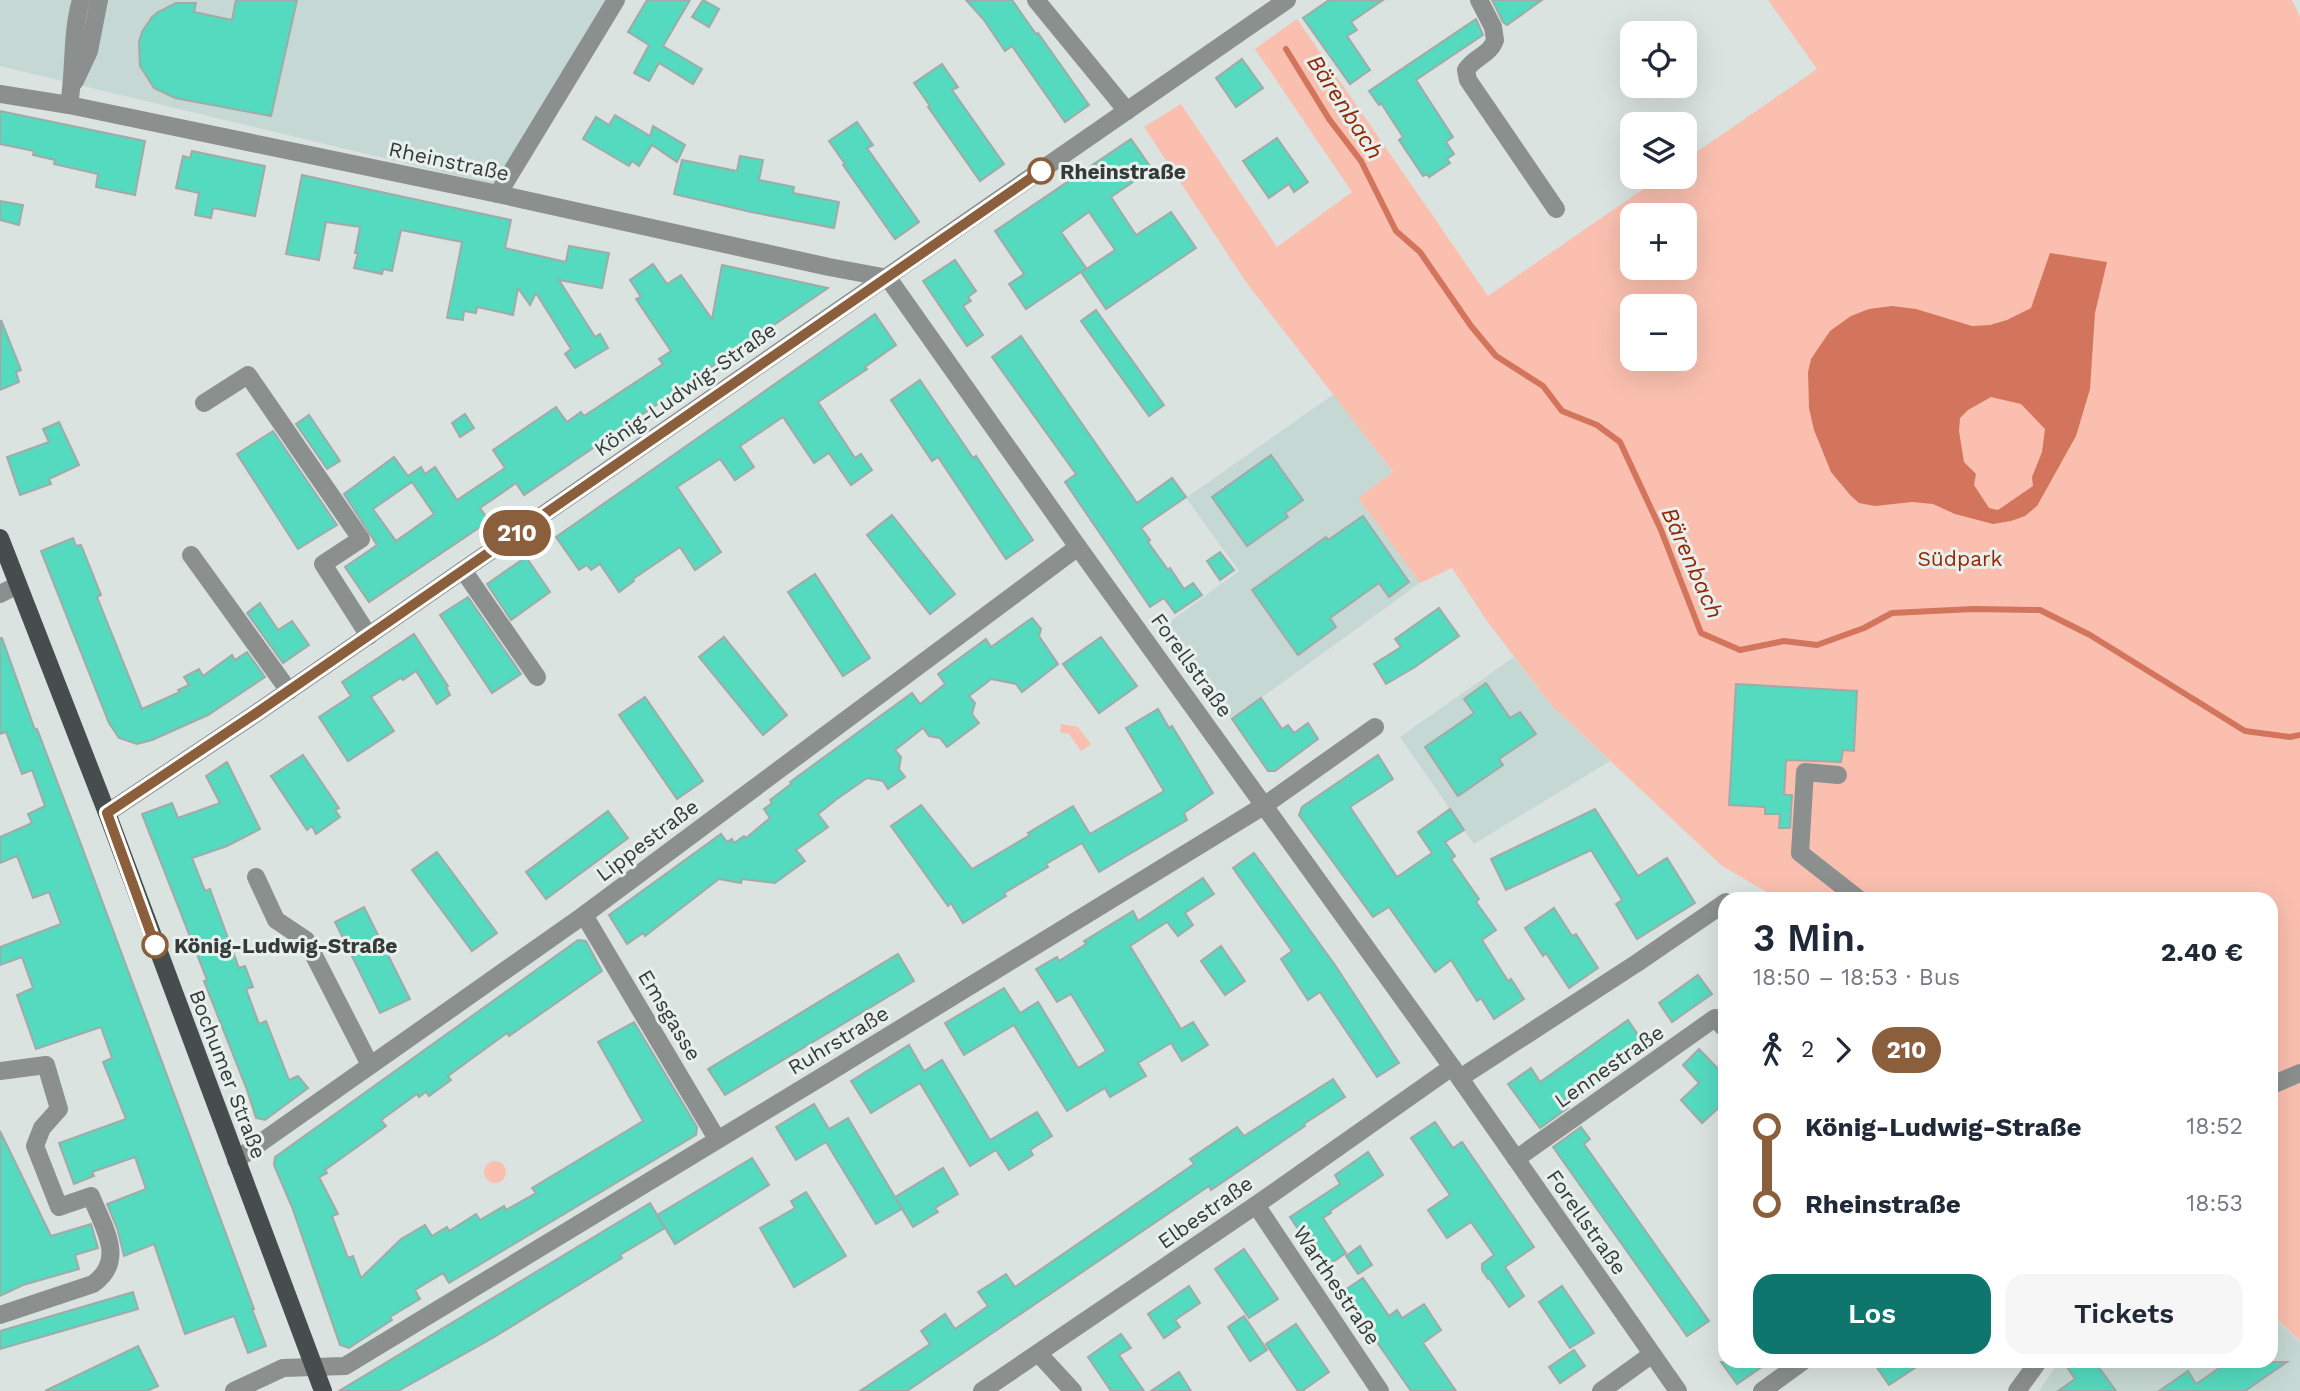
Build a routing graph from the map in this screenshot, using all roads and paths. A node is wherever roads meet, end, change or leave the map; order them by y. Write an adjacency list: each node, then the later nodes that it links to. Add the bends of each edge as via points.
1 (81, 0): 8 (street)
2 (99, 0): 8 (street, via 89,51)
3 (616, 0): 10 (street)
4 (1036, 0): 9 (street)
5 (1479, 0): 11 (street, via 1495,40 1488,53 1468,65 1468,80)
6 (1278, 3): 9 (street, König-Ludwig-Straße)
7 (0, 94): 8 (street, Rheinstraße)
8 (70, 96): 10 (street, Rheinstraße)
9 (1127, 111): 12 (street, König-Ludwig-Straße)
10 (498, 194): 12 (street, Rheinstraße)
11 (1556, 209)
12 (888, 278): 15 (street, Forellstraße); 17 (street, König-Ludwig-Straße)
13 (204, 403): 20 (street, via 248,374 361,538 323,564)
14 (0, 538): 18 (main road, Bochumer Straße)
15 (1078, 547): 25 (street, Forellstraße); 30 (street, Lippestraße)
16 (191, 555): 22 (street)
17 (463, 570): 20 (street, König-Ludwig-Straße); 21 (street)
18 (18, 585): 19 (street); 26 (main road, Bochumer Straße)
19 (0, 594)
20 (369, 636): 22 (street, König-Ludwig-Straße)
21 (537, 677)
22 (289, 691): 26 (street, König-Ludwig-Straße)
23 (1375, 727): 25 (street, Ruhrstraße)
24 (1838, 775): 28 (street, via 1805,772 1800,853)
25 (1265, 805): 34 (street, Forellstraße); 37 (street, Ruhrstraße)
26 (107, 813): 39 (main road, Bochumer Straße)
27 (256, 877): 32 (street, via 276,920 306,940)
28 (1850, 892)
29 (1718, 907): 34 (street, via 1637,963)
30 (584, 915): 32 (street, Lippestraße); 37 (street, Emsgasse)
31 (1718, 1021): 38 (street, Lennestraße, via 1715,1018)
32 (370, 1065): 39 (street, Lippestraße)
33 (0, 1071): 41 (street, via 46,1065 59,1109 42,1128 35,1146 58,1207 91,1196 112,1251 104,1276 93,1284)
34 (1456, 1073): 38 (street, Forellstraße); 40 (street, Elbestraße)
35 (2300, 1073): 36 (street)
36 (2278, 1082)
37 (717, 1139): 44 (street, Ruhrstraße, via 345,1366)
38 (1516, 1159): 43 (street, Forellstraße)
39 (236, 1160): 44 (main road, Bochumer Straße)
40 (1256, 1205): 42 (street, Elbestraße); 51 (street, Warthestraße)
41 (0, 1315)
42 (1039, 1353): 49 (street, Elbestraße); 50 (street)
43 (1651, 1354): 52 (street); 53 (street, Forellstraße)
44 (314, 1366): 47 (street, Ruhrstraße, via 283,1367); 48 (main road, Bochumer Straße)
45 (1794, 1368): 54 (street)
46 (2034, 1368): 55 (street)
47 (234, 1391)
48 (323, 1391)
49 (982, 1391)
50 (1073, 1391)
51 (1380, 1391)
52 (1601, 1391)
53 (1678, 1391)
54 (1762, 1391)
55 (2017, 1391)

